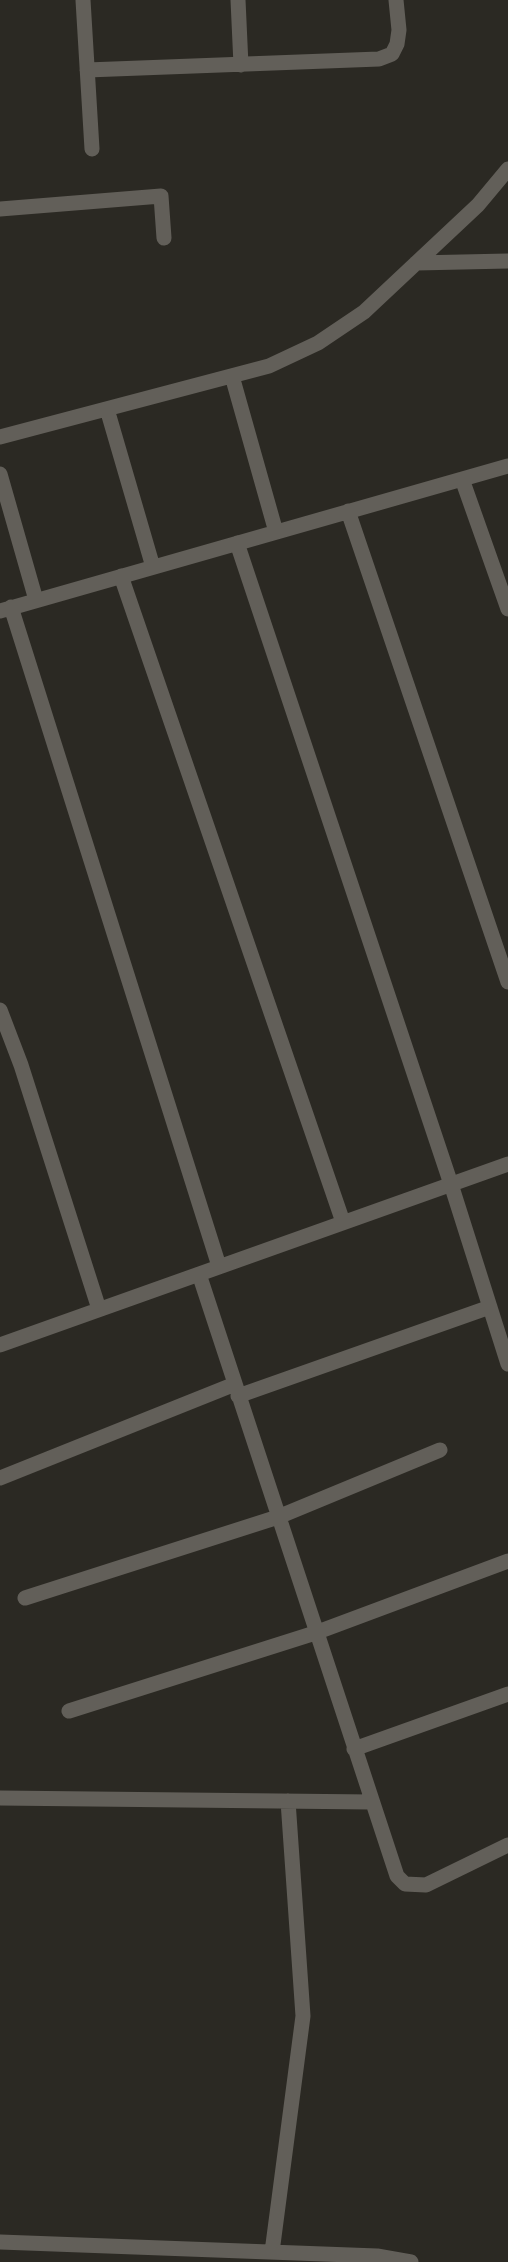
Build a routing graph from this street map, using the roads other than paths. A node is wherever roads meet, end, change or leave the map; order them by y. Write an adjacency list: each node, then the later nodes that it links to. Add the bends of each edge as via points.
1 (83, 0): 5 (street)
2 (238, 0): 4 (street)
3 (396, 0): 4 (street, via 399,30 392,54 379,59)
4 (242, 65): 5 (street)
5 (87, 70): 6 (street)
6 (92, 149)
7 (508, 169): 11 (street, via 478,205)
8 (0, 209): 9 (street, via 161,196)
9 (164, 238)
10 (508, 261): 11 (street)
11 (416, 263): 12 (street, via 364,312 318,343 268,366)
12 (232, 376): 13 (street); 19 (street)
13 (107, 409): 14 (street); 21 (street)
14 (0, 437)
15 (508, 466): 17 (street)
16 (0, 474): 23 (street)
17 (462, 479): 18 (street); 25 (street)
18 (348, 512): 19 (street); 26 (street)
19 (276, 532): 20 (street)
20 (237, 543): 21 (street); 29 (street)
21 (153, 567): 22 (street)
22 (121, 576): 23 (street); 30 (street)
23 (36, 600): 24 (street)
24 (6, 609): 31 (street)
25 (508, 609)
26 (508, 982)
27 (0, 1010): 34 (street)
28 (508, 1164): 29 (street)
29 (451, 1184): 30 (street); 33 (street)
30 (343, 1222): 31 (street)
31 (219, 1266): 32 (street)
32 (199, 1274): 34 (street); 37 (street)
33 (490, 1307): 36 (street); 37 (street)
34 (99, 1309): 35 (street)
35 (0, 1345)
36 (508, 1364)
37 (236, 1390): 39 (street); 40 (street)
38 (440, 1450): 40 (street)
39 (0, 1478)
40 (278, 1517): 42 (street); 43 (street)
41 (508, 1561): 43 (street)
42 (25, 1598)
43 (315, 1633): 45 (street); 46 (street)
44 (508, 1694): 46 (street)
45 (69, 1711)
46 (354, 1749): 49 (street)
47 (0, 1798): 48 (street)
48 (288, 1801): 49 (street); 52 (street, via 303,2016)
49 (371, 1802): 50 (street, via 397,1876 405,1884 426,1885)
50 (508, 1845)
51 (0, 2242): 52 (street)
52 (272, 2252): 53 (street, via 377,2256)
53 (411, 2262)

